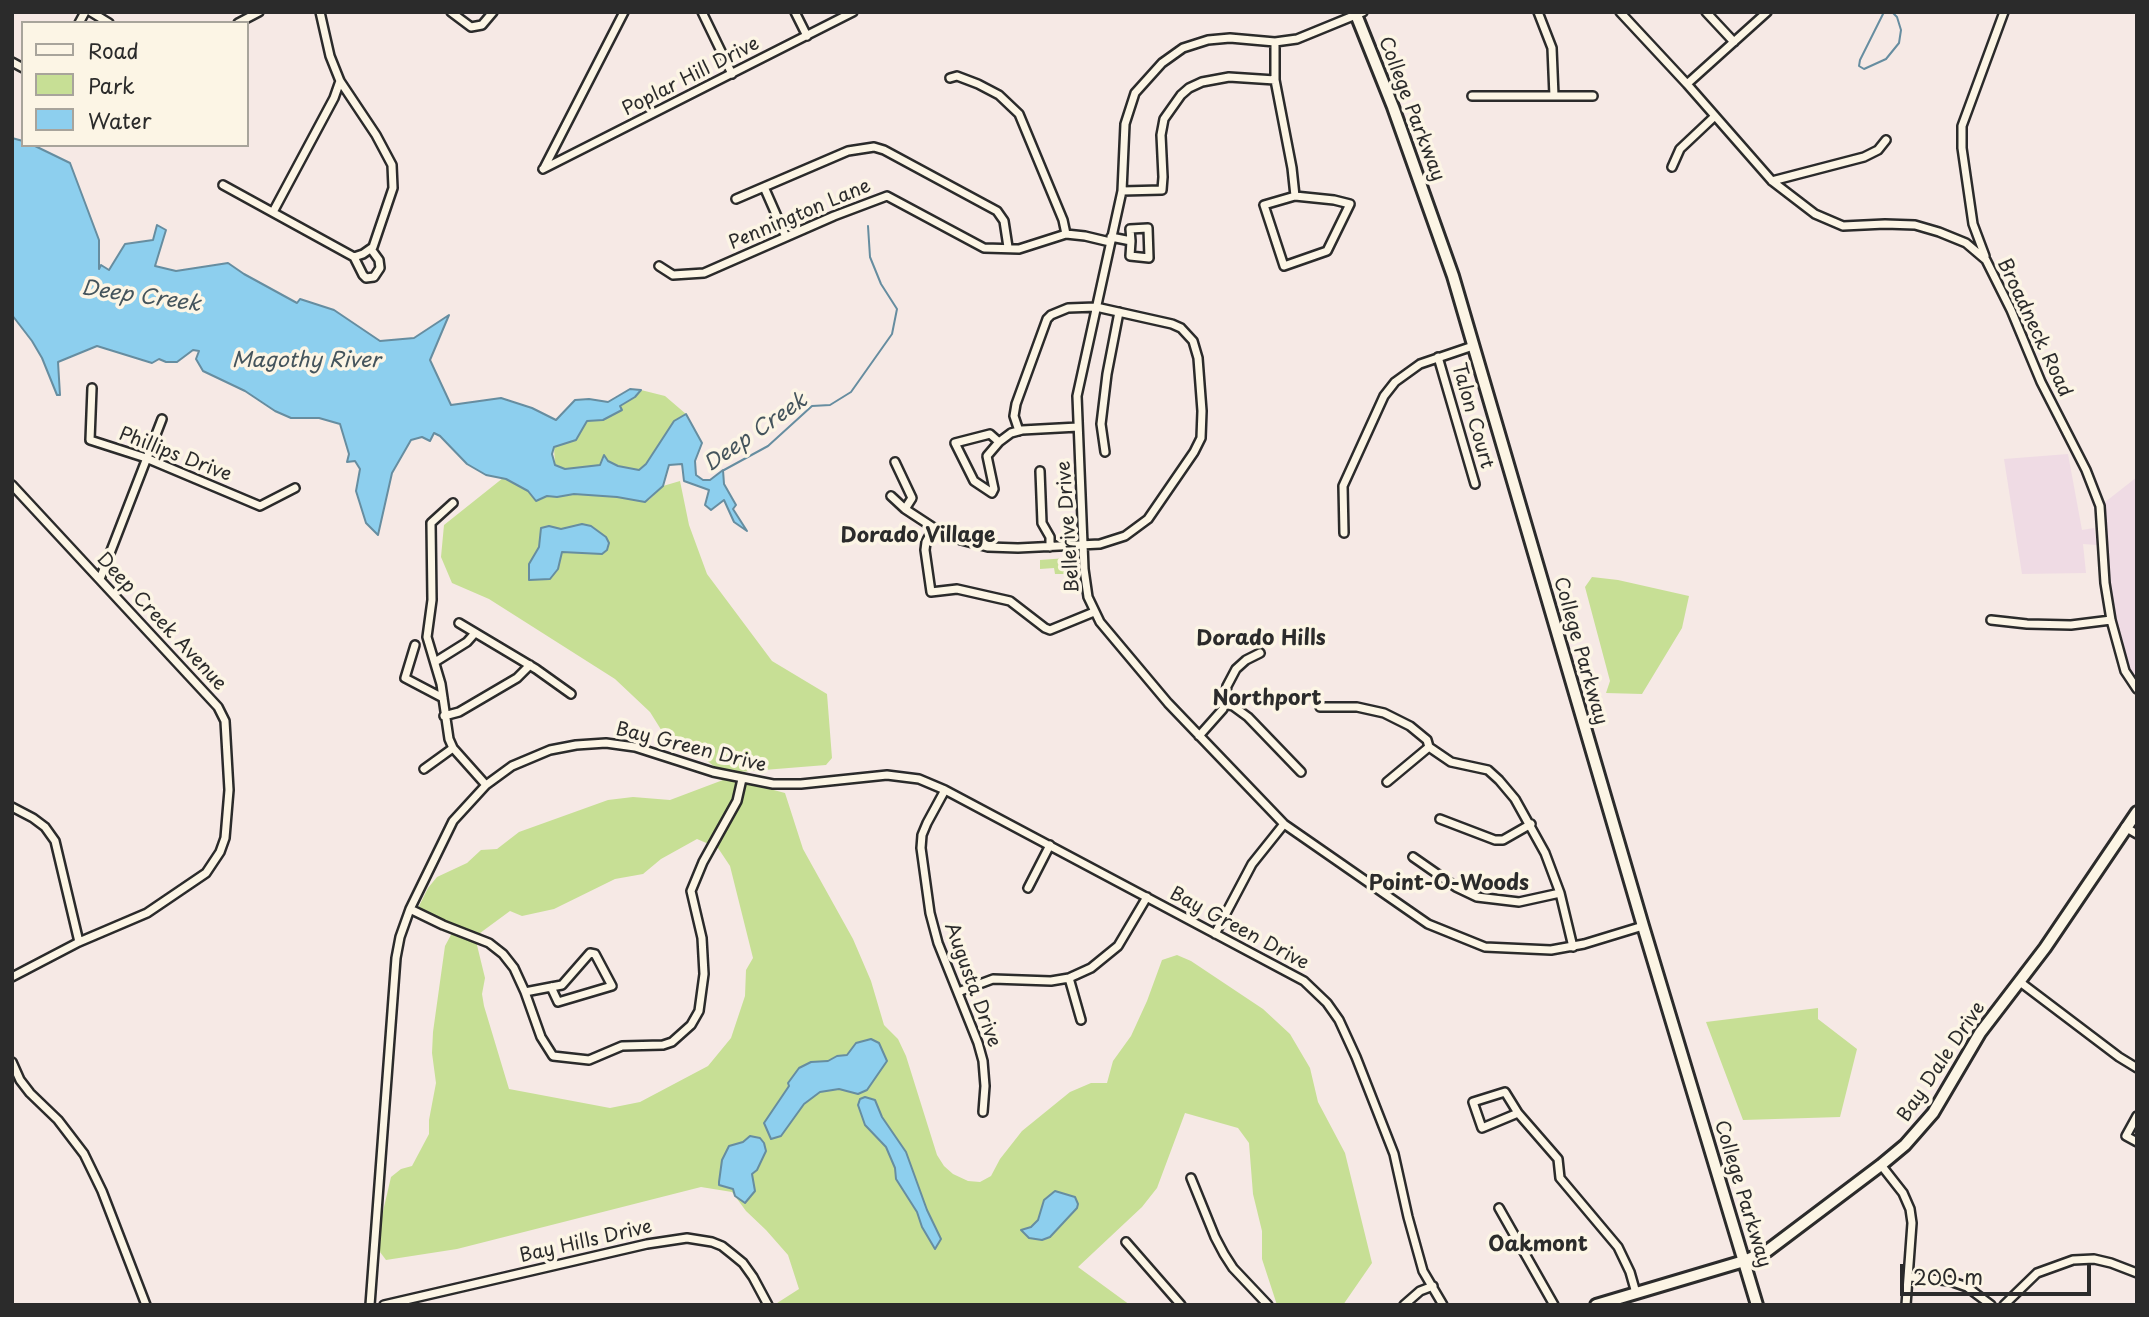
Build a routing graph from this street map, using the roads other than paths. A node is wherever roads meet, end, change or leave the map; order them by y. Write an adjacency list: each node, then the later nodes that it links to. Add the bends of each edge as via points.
1 (88, 12): 16 (street)
2 (259, 12): 17 (street)
3 (320, 12): 24 (street)
4 (451, 12): 5 (street, via 471,27 482,25)
5 (493, 12)
6 (624, 12): 21 (street, Poplar Hill Drive, via 543,169)
7 (702, 12): 21 (street)
8 (795, 12): 18 (street)
9 (853, 12): 18 (street, Poplar Hill Drive)
10 (1538, 12): 27 (street, via 1552,48)
11 (1620, 12): 25 (street, Broadneck Road)
12 (1706, 12): 19 (street)
13 (1767, 12): 19 (street)
14 (2004, 12): 46 (street, via 1962,126 1973,224)
15 (1358, 13): 20 (street, Bellerive Drive, via 1297,39); 50 (main road, College Parkway, via 1431,213)
16 (105, 21)
17 (242, 21)
18 (807, 36): 21 (street, Poplar Hill Drive)
19 (1734, 42): 25 (street)
20 (1275, 43): 23 (street); 35 (street, Bellerive Drive, via 1208,40 1183,48 1162,63 1137,89 1129,107)
21 (732, 74)
22 (950, 78): 39 (street, via 957,76 999,94 1019,114)
23 (1275, 80): 35 (street, via 1222,78 1189,88 1164,119 1161,190); 36 (street)
24 (340, 81): 38 (street); 44 (street, via 392,165 393,188)
25 (1687, 84): 29 (street, Broadneck Road)
26 (1472, 96): 27 (street)
27 (1554, 96): 28 (street)
28 (1593, 96)
29 (1714, 116): 31 (street, via 1680,149); 32 (street, Broadneck Road)
30 (1886, 140): 32 (street, via 1864,157)
31 (1672, 167)
32 (1772, 181): 46 (street, Broadneck Road, via 1815,214 1843,226 1915,225 1966,243)
33 (223, 186): 38 (street)
34 (764, 187): 37 (street); 40 (street); 43 (street, via 848,151 874,147 997,211 1004,221)
35 (1122, 191): 41 (street, Bellerive Drive)
36 (1295, 196): 36 (street, via 1264,205 1284,266 1327,251 1350,204)
37 (736, 199)
38 (273, 212): 45 (street)
39 (1066, 234): 41 (street, Pennington Lane); 43 (street, Pennington Lane)
40 (786, 237): 43 (street, Pennington Lane, via 887,196 984,248); 47 (street, Pennington Lane, via 704,273 673,275)
41 (1111, 240): 42 (street, Pennington Lane); 48 (street, Bellerive Drive)
42 (1130, 240): 42 (street, via 1130,256 1149,258 1148,228 1130,229)
43 (1008, 247)
44 (371, 249): 45 (street); 45 (street, via 380,268 373,277 363,275)
45 (354, 257)
46 (1986, 260): 74 (street, Broadneck Road, via 2100,506)
47 (659, 266)
48 (1096, 307): 49 (street); 54 (street, Bellerive Drive, via 1078,388); 55 (street, via 1068,308 1047,319 1016,404)
49 (1119, 312): 57 (street, via 1101,424); 69 (street, via 1172,324 1188,333 1198,358 1201,438 1148,519 1116,540)
50 (1473, 346): 51 (street); 109 (main road, College Parkway)
51 (1438, 357): 61 (street, Talon Court); 68 (street, via 1406,373 1384,396 1343,486)
52 (92, 388): 58 (street, Phillips Drive, via 90,440)
53 (162, 419): 58 (street)
54 (1078, 427): 55 (street); 69 (street, Bellerive Drive)
55 (1019, 431): 56 (street)
56 (999, 442): 56 (street, via 990,434 955,443 974,481 992,493 987,456)
57 (1105, 452)
58 (146, 458): 63 (street, Phillips Drive, via 260,506); 71 (street)
59 (895, 462): 66 (street, via 912,498)
60 (1040, 471): 70 (street, via 1042,523)
61 (1475, 484)
62 (12, 485): 71 (street, Deep Creek Avenue)
63 (295, 488)
64 (891, 496): 66 (street)
65 (453, 503): 79 (street, via 431,523 432,600 427,637)
66 (905, 509): 67 (street)
67 (934, 528): 70 (street, via 988,547); 72 (street, via 925,550 931,592 957,589 1010,601 1050,630)
68 (1344, 533)
69 (1083, 545): 70 (street); 72 (street, Bellerive Drive)
70 (1050, 547)
71 (100, 579): 111 (street, Deep Creek Avenue, via 226,721 227,813 225,838 206,873 147,913)
72 (1094, 612): 87 (street, Bellerive Drive)
73 (1991, 620): 74 (street, via 2071,625)
74 (2111, 620): 81 (street, Broadneck Road, via 2125,671)
75 (459, 623): 76 (street)
76 (475, 632): 79 (street); 80 (street)
77 (415, 645): 83 (street, via 405,678)
78 (1260, 653): 84 (street, via 1236,669)
79 (435, 662): 83 (street)
80 (530, 665): 82 (street); 86 (street, via 517,678 454,715)
81 (2137, 689)
82 (572, 694)
83 (443, 698): 86 (street)
84 (1224, 704): 87 (street); 91 (street, via 1248,717)
85 (1320, 707): 88 (street, via 1384,713 1410,726)
86 (444, 716): 89 (street)
87 (1199, 736): 99 (street, Bellerive Drive)
88 (1429, 747): 93 (street); 100 (street, via 1451,762 1488,770)
89 (453, 748): 90 (street); 94 (street)
90 (424, 769)
91 (1301, 772)
92 (742, 779): 94 (street, Bay Green Drive, via 635,747 598,743 537,754); 95 (street, Bay Green Drive, via 801,784 898,775); 117 (street, via 737,800 691,891 702,938 704,974 699,1011 681,1037 663,1045 622,1046 589,1060 553,1056 541,1037)
93 (1387, 782)
94 (486, 785): 108 (street, Bay Green Drive, via 453,821)
95 (945, 790): 103 (street, Bay Green Drive); 118 (street, Augusta Drive, via 922,835 921,848 934,929)
96 (12, 807): 111 (street, via 45,827 55,841)
97 (2137, 812): 101 (main road, Bay Dale Drive)
98 (1440, 819): 100 (street, via 1495,840)
99 (1284, 824): 110 (street, via 1252,864); 112 (street, Bellerive Drive, via 1427,924 1485,947)
100 (1531, 824): 106 (street)
101 (2125, 827): 102 (street); 115 (main road, Bay Dale Drive)
102 (2137, 834)
103 (1049, 845): 105 (street); 107 (street, Bay Green Drive)
104 (1413, 857): 106 (street, via 1477,897 1519,902)
105 (1028, 888)
106 (1560, 893): 112 (street)
107 (1146, 897): 110 (street, Bay Green Drive); 114 (street, via 1112,953)
108 (410, 909): 117 (street, via 489,943 514,968); 136 (street, Bay Green Drive, via 396,958)
109 (1643, 926): 112 (street, Bellerive Drive); 130 (main road, College Parkway)
110 (1215, 934): 133 (street, Bay Green Drive, via 1304,981 1339,1020 1387,1131 1408,1217)
111 (79, 942): 113 (street, Deep Creek Avenue)
112 (1573, 947)
113 (12, 976)
114 (1069, 978): 118 (street, via 1040,982 993,979); 119 (street)
115 (2020, 982): 121 (street); 126 (main road, Bay Dale Drive, via 1980,1033 1933,1113)
116 (551, 987): 116 (street, via 562,985 590,953 595,954 612,986 558,1002); 117 (street)
117 (526, 992)
118 (958, 992): 122 (street, Augusta Drive, via 983,1060)
119 (1082, 1020)
120 (12, 1062): 135 (street, via 30,1093 84,1154)
121 (2137, 1068)
122 (983, 1112)
123 (1518, 1114): 123 (street, via 1505,1092 1474,1102 1482,1128); 134 (street, via 1558,1159 1560,1178 1612,1237)
124 (2137, 1116): 125 (street, via 2126,1136)
125 (2137, 1142)
126 (1881, 1165): 130 (main road, Bay Dale Drive, via 1767,1251); 132 (street, via 1910,1209)
127 (1191, 1178): 140 (street, via 1224,1254)
128 (1499, 1208): 143 (street)
129 (1126, 1242): 139 (street)
130 (1744, 1261): 134 (main road, Bay Dale Drive); 145 (main road, College Parkway)
131 (2137, 1273): 148 (street, via 2094,1259 2073,1260 2037,1273)
132 (1909, 1277): 146 (street); 147 (street, via 1950,1281)
133 (1433, 1286): 141 (street); 142 (street, Bay Green Drive)
134 (1636, 1293): 144 (main road, Bay Dale Drive)
135 (146, 1305)
136 (370, 1305)
137 (384, 1305): 138 (street, Bay Hills Drive, via 687,1238 712,1242 732,1254 753,1277)
138 (768, 1305)
139 (1181, 1305)
140 (1268, 1305)
141 (1404, 1305)
142 (1443, 1305)
143 (1554, 1305)
144 (1596, 1305)
145 (1757, 1305)
146 (1906, 1305)
147 (1991, 1305)
148 (2004, 1305)

